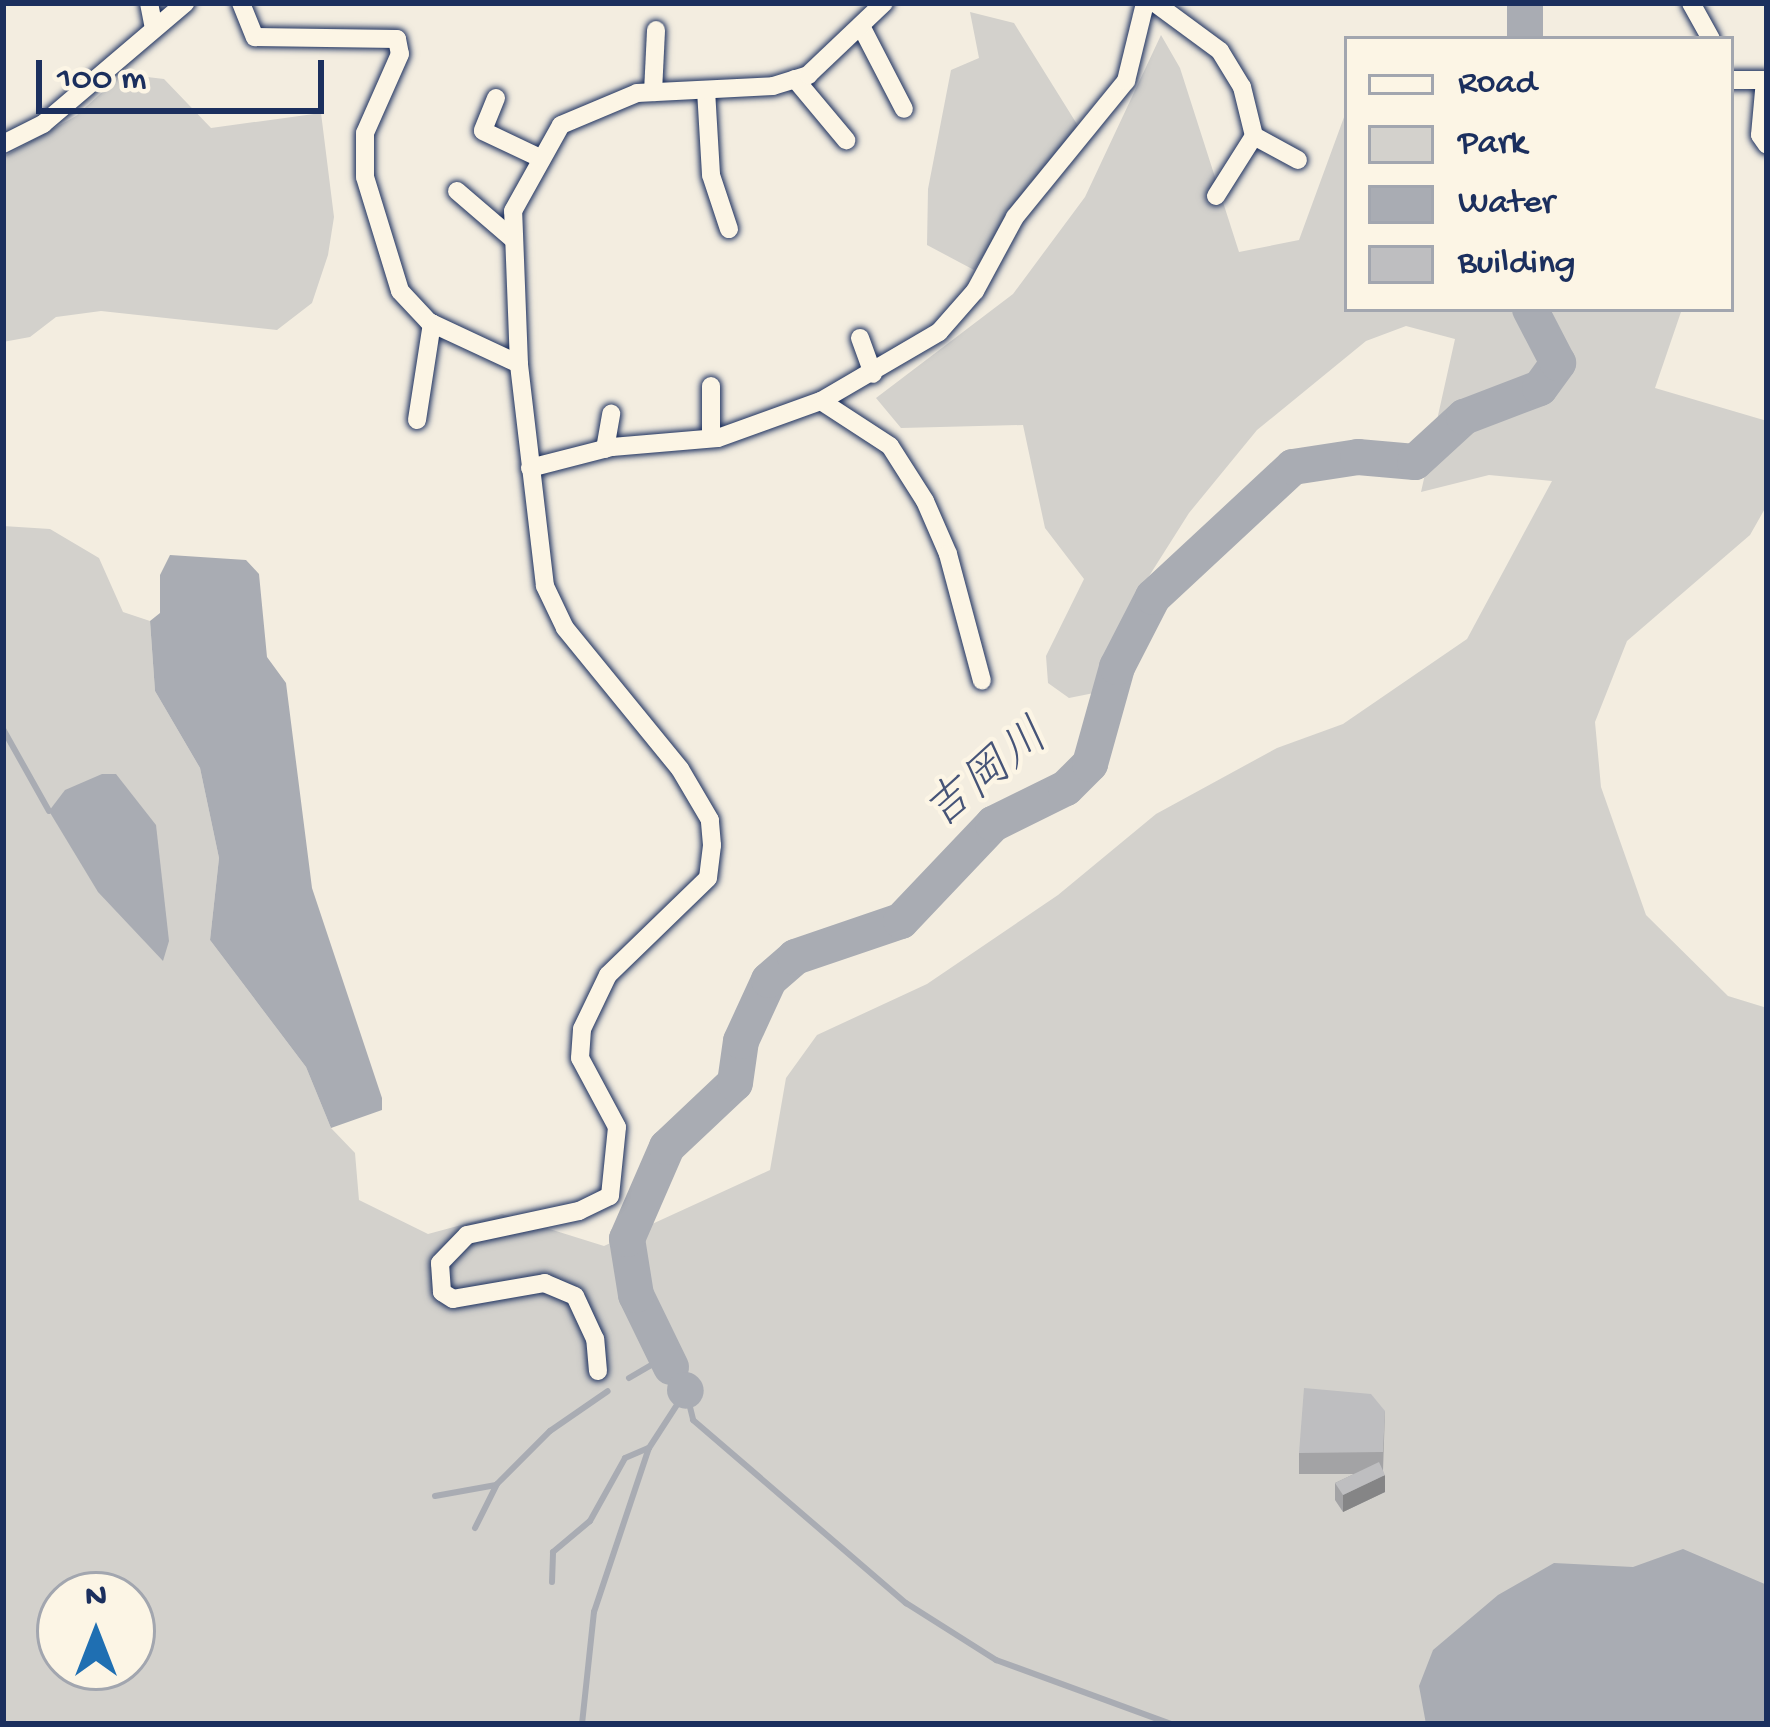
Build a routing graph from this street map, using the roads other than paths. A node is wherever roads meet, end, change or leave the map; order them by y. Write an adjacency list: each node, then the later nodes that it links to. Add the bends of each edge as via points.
1 (149, 3): 8 (street)
2 (185, 3): 8 (street)
3 (241, 3): 28 (street, via 255,37 397,39 400,53 365,133 365,177 400,291)
4 (884, 3): 9 (street)
5 (1145, 3): 31 (street, via 1126,81 1016,217 975,291 939,332)
6 (1155, 3): 18 (street, via 1220,51 1242,87)
7 (1691, 3): 11 (street)
8 (154, 28): 20 (street, via 43,124)
9 (862, 28): 12 (street, via 838,55); 17 (street)
10 (656, 30): 15 (street)
11 (1709, 36)
12 (795, 79): 14 (street); 19 (street)
13 (1734, 80): 21 (street, via 1765,80 1760,135)
14 (706, 90): 15 (street); 26 (street, via 711,176)
15 (653, 92): 22 (street, via 597,105 561,125)
16 (496, 98): 22 (street, via 483,131)
17 (904, 109)
18 (1254, 136): 23 (street); 25 (street)
19 (846, 140)
20 (3, 144)
21 (1767, 145)
22 (538, 157): 27 (street, via 513,211)
23 (1298, 160)
24 (457, 191): 27 (street)
25 (1216, 196)
26 (729, 230)
27 (514, 240): 30 (street)
28 (432, 323): 30 (street); 35 (street)
29 (860, 338): 31 (street)
30 (519, 364): 38 (street)
31 (873, 374): 33 (street)
32 (711, 386): 36 (street)
33 (821, 401): 36 (street); 39 (street, via 890,446 925,501)
34 (611, 414): 37 (street)
35 (417, 420)
36 (711, 438): 37 (street)
37 (605, 449): 38 (street)
38 (530, 468): 40 (street, via 536,550 565,628 680,769 710,820 708,878 608,975 582,1029 580,1058 617,1127 610,1196 579,1211 467,1234 440,1263 442,1292 452,1299 545,1283 575,1296 595,1339)
39 (982, 681)
40 (598, 1371)

